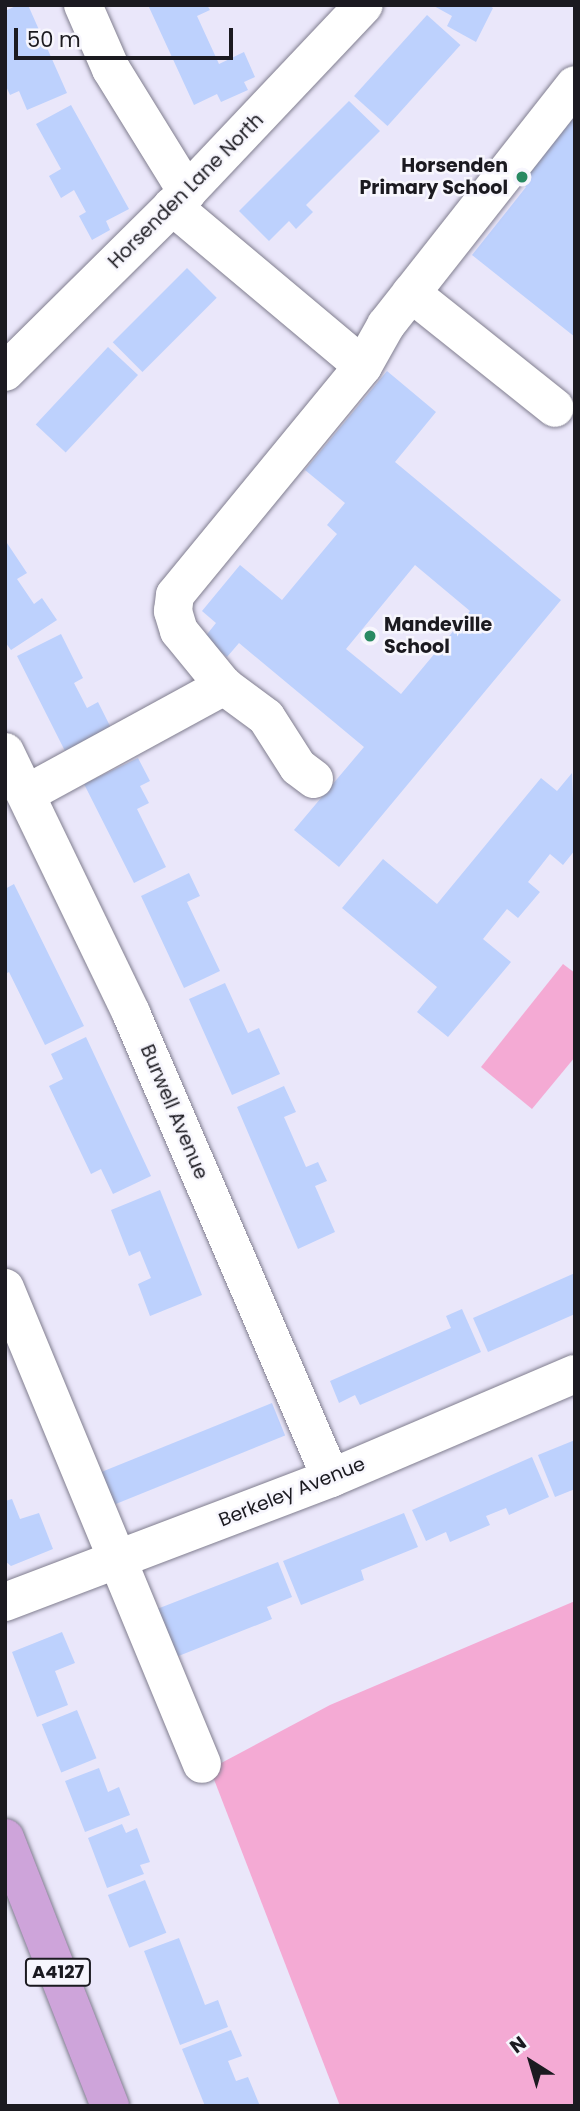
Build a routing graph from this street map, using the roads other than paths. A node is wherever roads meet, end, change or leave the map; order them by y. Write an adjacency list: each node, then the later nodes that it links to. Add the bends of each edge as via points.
1 (83, 5): 4 (street)
2 (364, 5): 4 (street, Horsenden Lane North)
3 (575, 85): 5 (street)
4 (179, 199): 6 (street); 7 (street, Horsenden Lane North)
5 (411, 293): 6 (street); 8 (street)
6 (363, 366): 9 (street, via 175,595 173,611 179,631)
7 (5, 372)
8 (555, 408)
9 (224, 686): 11 (street, via 267,717 298,767); 12 (street)
10 (5, 752): 12 (street, Burwell Avenue)
11 (314, 779)
12 (26, 793): 15 (street, Burwell Avenue, via 131,1013)
13 (5, 1288): 16 (street)
14 (575, 1374): 15 (street, Berkeley Avenue)
15 (331, 1478): 16 (street, Berkeley Avenue)
16 (120, 1561): 17 (street, Berkeley Avenue); 18 (street)
17 (5, 1602)
18 (202, 1764)
19 (5, 1838): 20 (main road, A4127)
20 (110, 2106)

